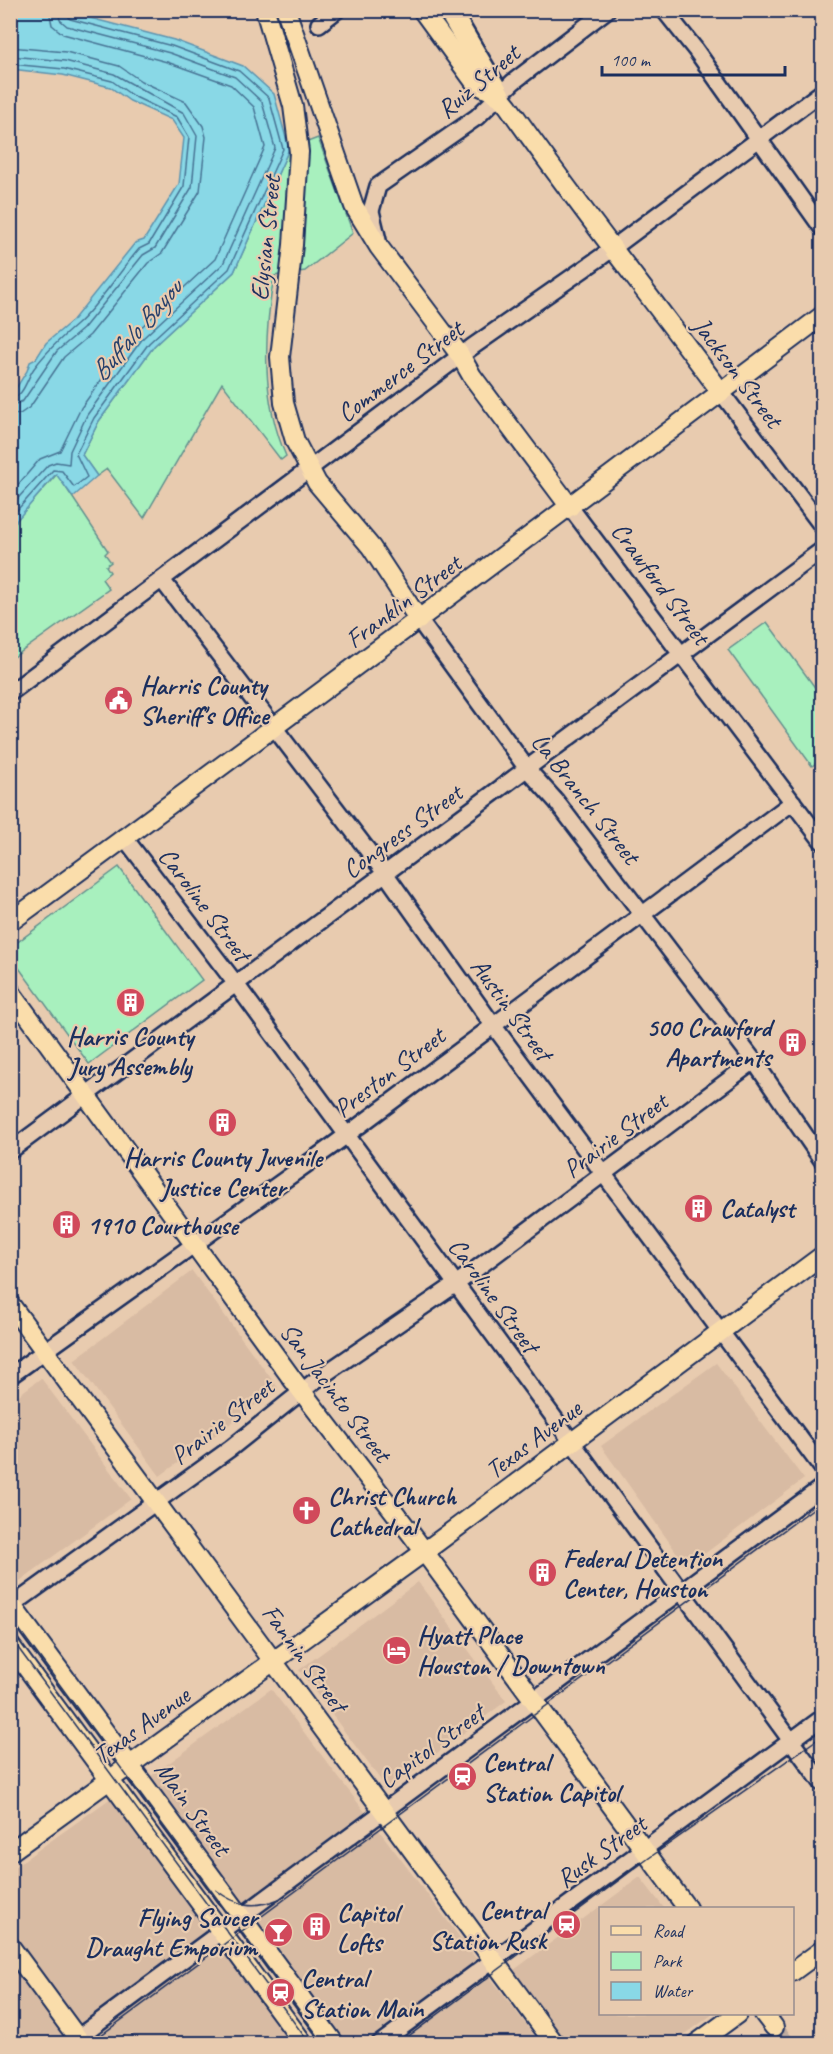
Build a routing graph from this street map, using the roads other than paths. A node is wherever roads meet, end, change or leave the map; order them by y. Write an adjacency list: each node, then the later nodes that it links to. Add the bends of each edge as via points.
1 (266, 10): 18 (main road, Elysian Street, via 293,106 299,152 293,245 279,357 284,403 295,441)
2 (286, 10): 13 (main road, via 354,206)
3 (337, 10): 8 (street)
4 (422, 10): 10 (main road, via 476,84)
5 (607, 10): 10 (street, Ruiz Street)
6 (664, 10): 11 (street)
7 (453, 16): 10 (highway)
8 (319, 24)
9 (822, 92): 11 (street, Commerce Street)
10 (499, 95): 13 (street, Ruiz Street, via 477,117 378,186 371,211); 14 (main road, Jackson Street)
11 (760, 140): 12 (street); 14 (street, Commerce Street)
12 (822, 228)
13 (379, 246): 16 (main road)
14 (612, 249): 16 (street, Commerce Street); 17 (main road, Jackson Street)
15 (822, 316): 17 (main road, Franklin Street)
16 (460, 355): 18 (street, Commerce Street); 19 (main road, Crawford Street)
17 (721, 392): 19 (main road, Franklin Street); 20 (street, Jackson Street)
18 (309, 469): 22 (street, Commerce Street); 23 (main road, La Branch Street, via 371,547)
19 (570, 507): 23 (main road, Franklin Street); 24 (street, Crawford Street)
20 (822, 526)
21 (822, 550): 24 (street, Congress Street)
22 (162, 580): 25 (street, Commerce Street); 26 (street, Austin Street)
23 (419, 620): 26 (main road, Franklin Street); 27 (street, La Branch Street)
24 (683, 655): 27 (street, Congress Street); 28 (street, Crawford Street)
25 (10, 693)
26 (273, 728): 29 (main road, Franklin Street); 31 (street, Austin Street)
27 (528, 770): 31 (street, Congress Street); 32 (street, La Branch Street)
28 (793, 802): 30 (street, Crawford Street); 32 (street, Preston Street)
29 (124, 837): 33 (main road, Franklin Street); 34 (street, Caroline Street)
30 (822, 842)
31 (385, 873): 34 (street, Congress Street); 36 (street, Austin Street)
32 (643, 914): 36 (street, Preston Street); 37 (street, La Branch Street)
33 (10, 922)
34 (236, 984): 38 (street, Congress Street); 39 (street, Caroline Street)
35 (10, 991): 38 (main road, San Jacinto Street)
36 (493, 1024): 39 (street, Preston Street); 42 (street, Austin Street)
37 (754, 1061): 41 (street, La Branch Street); 42 (street, Prairie Street)
38 (87, 1094): 40 (street, Congress Street); 43 (main road, San Jacinto Street)
39 (346, 1135): 43 (street, Preston Street); 45 (street, Caroline Street)
40 (10, 1151)
41 (822, 1160)
42 (604, 1173): 45 (street, Prairie Street); 47 (street, Austin Street)
43 (193, 1243): 48 (street, Preston Street); 50 (main road, San Jacinto Street)
44 (822, 1256): 47 (main road, Texas Avenue)
45 (456, 1284): 50 (street, Prairie Street); 51 (street, Caroline Street)
46 (10, 1304): 48 (main road, Fannin Street)
47 (721, 1331): 51 (main road, Texas Avenue); 52 (street, Austin Street)
48 (44, 1350): 49 (street, Preston Street); 54 (main road, Fannin Street)
49 (10, 1376)
50 (302, 1391): 54 (street, Prairie Street); 55 (main road, San Jacinto Street)
51 (573, 1442): 55 (main road, Texas Avenue); 56 (street, Caroline Street)
52 (822, 1468)
53 (822, 1487): 56 (street, Capitol Street)
54 (157, 1501): 57 (street, Prairie Street); 59 (main road, Fannin Street)
55 (424, 1552): 59 (main road, Texas Avenue); 60 (main road, San Jacinto Street)
56 (682, 1591): 60 (street, Capitol Street); 62 (street, Caroline Street)
57 (11, 1606): 63 (main road, Main Street)
58 (10, 1645): 64 (main road, Main Street)
59 (274, 1659): 63 (main road, Texas Avenue); 66 (main road, Fannin Street)
60 (533, 1700): 66 (street, Capitol Street); 67 (main road, San Jacinto Street)
61 (822, 1718): 62 (street, Rusk Street)
62 (792, 1741): 65 (street, Caroline Street); 67 (street, Rusk Street)
63 (130, 1765): 64 (main road, Texas Avenue); 70 (main road, Main Street)
64 (110, 1779): 68 (main road, Texas Avenue); 71 (main road, Main Street)
65 (822, 1783)
66 (384, 1811): 70 (street, Capitol Street); 74 (main road, Fannin Street)
67 (643, 1850): 69 (main road, San Jacinto Street); 74 (street, Rusk Street)
68 (10, 1852)
69 (686, 1907)
70 (241, 1916): 71 (street, Capitol Street); 79 (main road, Main Street)
71 (221, 1931): 77 (street, Capitol Street); 78 (main road, Main Street)
72 (10, 1947): 77 (main road)
73 (822, 1950): 75 (main road)
74 (494, 1960): 80 (street, Rusk Street); 81 (main road, Fannin Street)
75 (794, 1971)
76 (734, 2015): 82 (main road)
77 (76, 2041)
78 (304, 2043)
79 (335, 2043)
80 (379, 2043)
81 (555, 2043)
82 (696, 2043)

